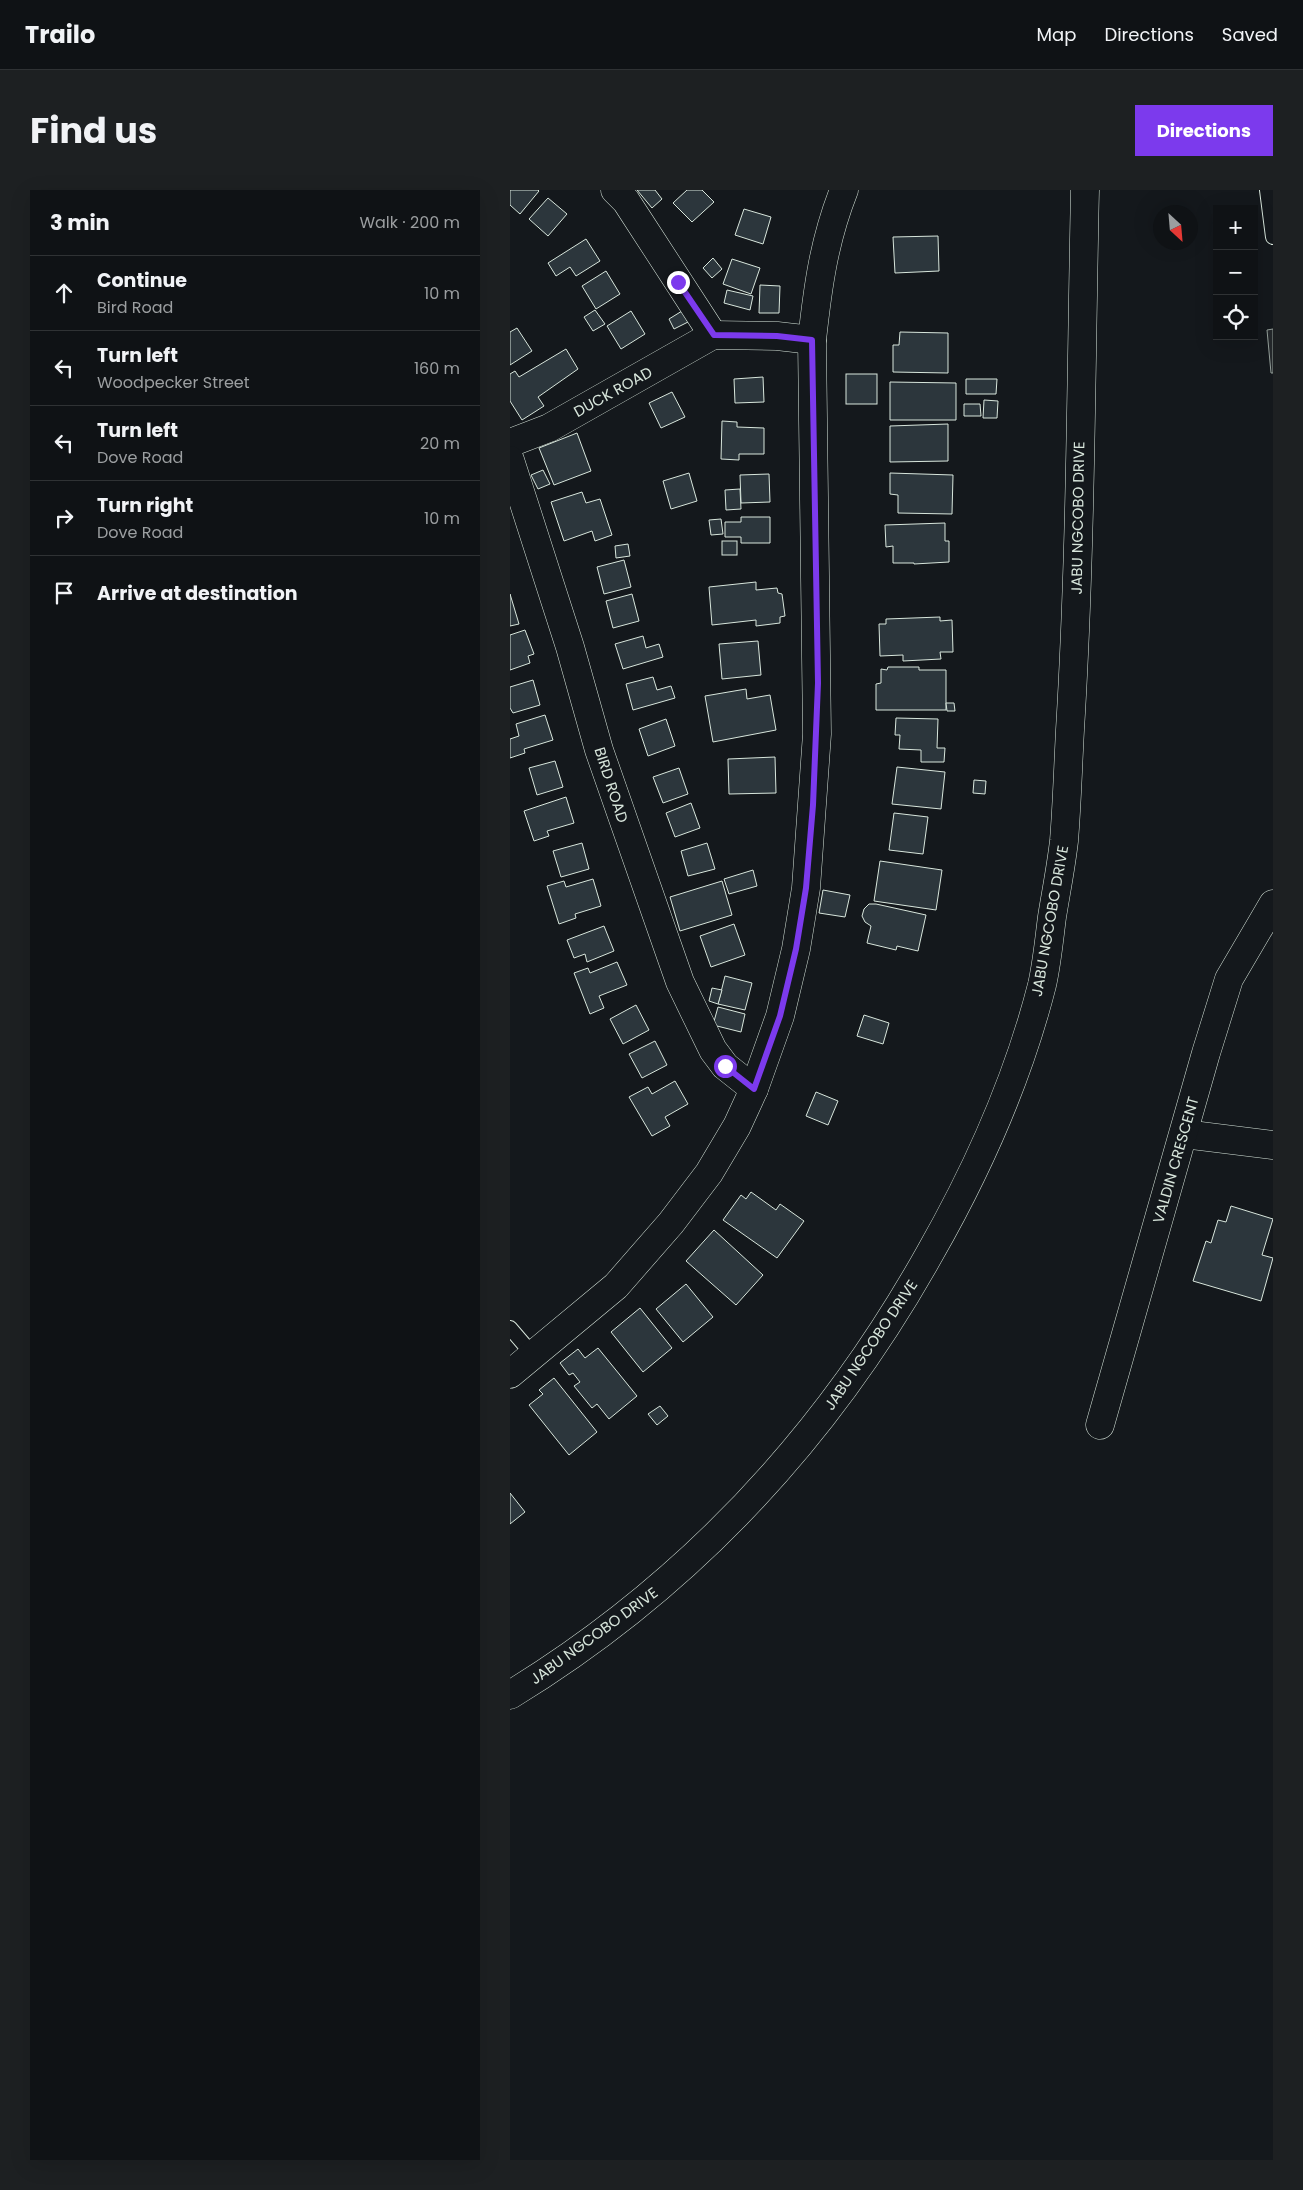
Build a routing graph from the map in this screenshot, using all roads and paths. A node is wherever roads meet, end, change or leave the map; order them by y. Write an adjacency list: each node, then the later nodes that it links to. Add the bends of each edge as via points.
1 (615, 190): 6 (street, via 631,209)
2 (844, 190): 7 (street, via 824,249)
3 (1084, 190): 18 (street, JABU NGCOBO DRIVE, via 1076,645 1064,842 1043,983 1004,1104 952,1214 898,1311 840,1395 777,1474 699,1553 638,1606 545,1674)
4 (1267, 190): 5 (lane)
5 (1273, 237)
6 (714, 335): 7 (street); 8 (street, DUCK ROAD, via 549,428)
7 (812, 340): 11 (street, via 818,683 813,805 806,888 796,949 780,1016)
8 (510, 443)
9 (510, 460): 11 (street, BIRD ROAD, via 599,750 680,982 712,1050 725,1066)
10 (1273, 904): 12 (street, VALDIN CRESCENT, via 1229,979)
11 (754, 1089): 15 (street, via 738,1126 710,1173 672,1223 616,1286)
12 (1184, 1134): 13 (street); 17 (street, VALDIN CRESCENT)
13 (1273, 1145)
14 (510, 1328): 15 (lane)
15 (534, 1356): 16 (street)
16 (510, 1374)
17 (1100, 1425)
18 (510, 1695)

